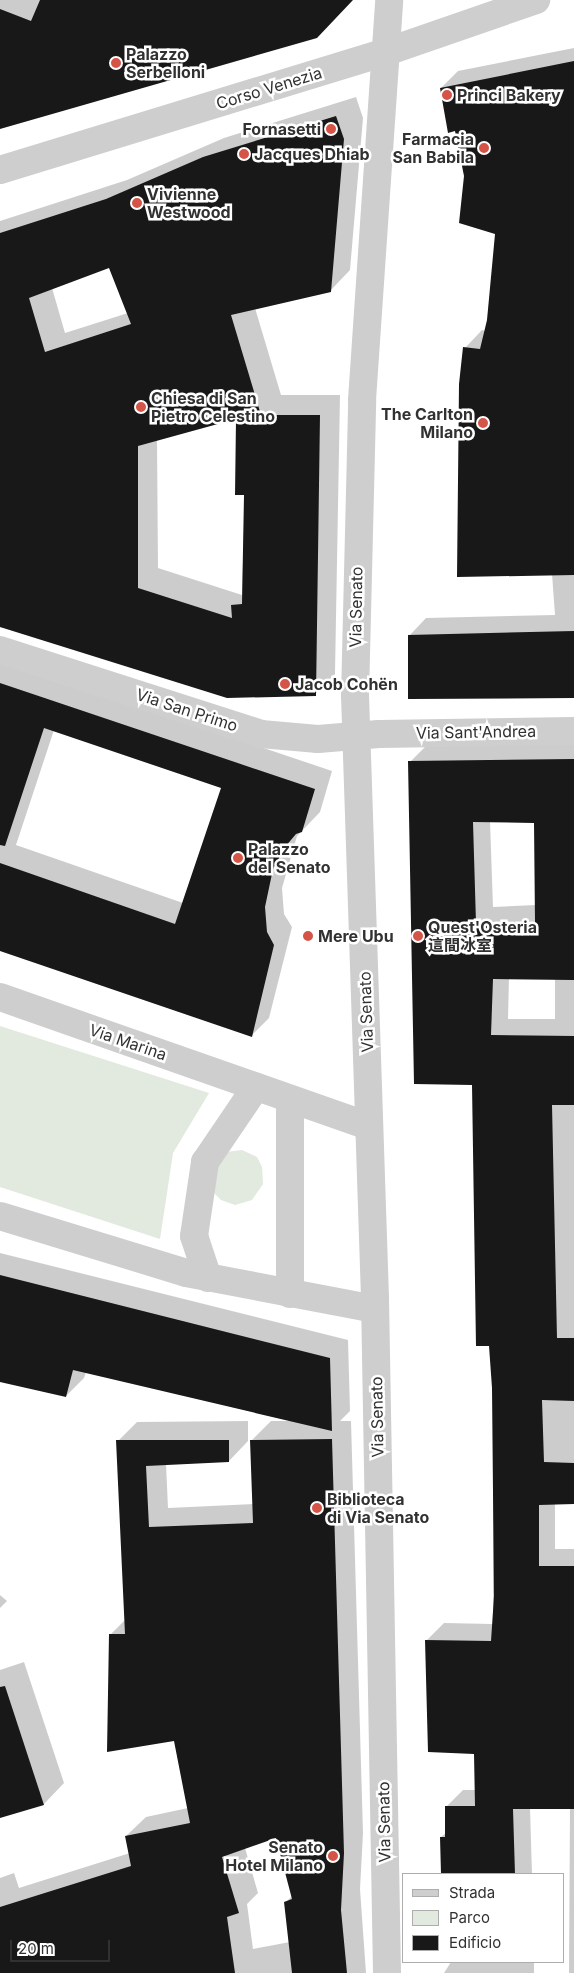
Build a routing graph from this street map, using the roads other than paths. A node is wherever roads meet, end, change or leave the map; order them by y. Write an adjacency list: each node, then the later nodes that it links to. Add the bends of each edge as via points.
1 (389, 0): 3 (street, Via Senato)
2 (536, 0): 3 (street, Corso Venezia)
3 (386, 52): 4 (street, Corso Venezia); 7 (street, Via Senato, via 362,400)
4 (0, 170)
5 (0, 650): 7 (street, Via San Primo, via 260,734 318,739)
6 (574, 731): 7 (street, Via Sant'Andrea)
7 (367, 734): 11 (street, Via Senato)
8 (0, 997): 9 (street, Via Marina)
9 (256, 1087): 10 (street, Via Marina); 13 (street, via 205,1162 194,1236)
10 (290, 1099): 11 (street, Via Marina); 14 (street)
11 (369, 1126): 15 (street, Via Senato)
12 (0, 1216): 13 (street)
13 (208, 1278): 14 (street)
14 (290, 1294): 15 (street)
15 (374, 1308): 16 (street, Via Senato)
16 (387, 1973)

